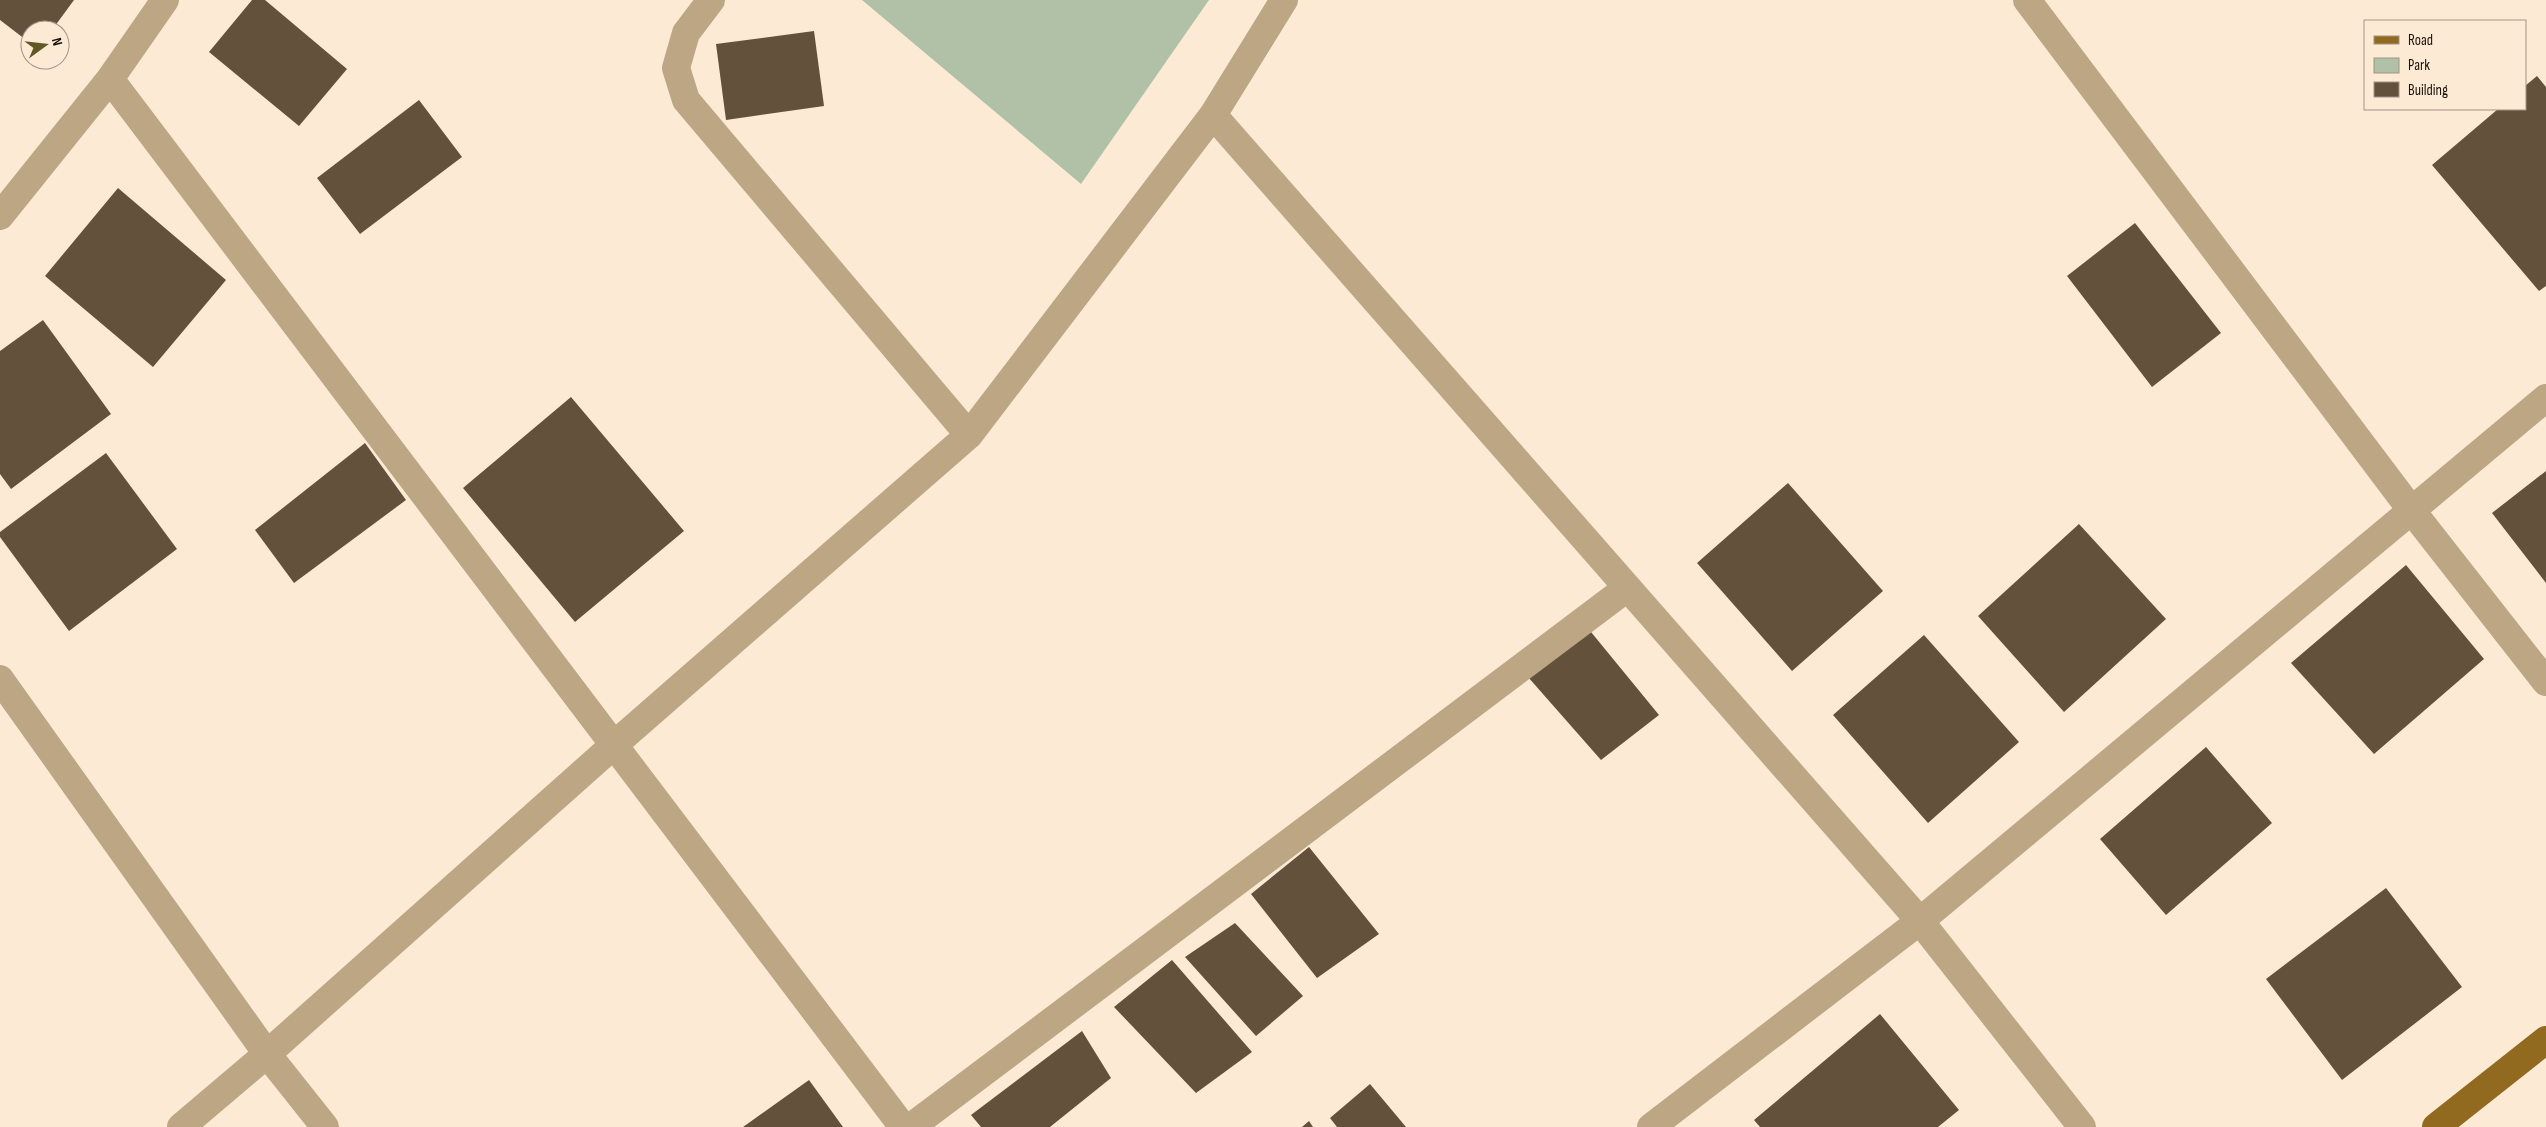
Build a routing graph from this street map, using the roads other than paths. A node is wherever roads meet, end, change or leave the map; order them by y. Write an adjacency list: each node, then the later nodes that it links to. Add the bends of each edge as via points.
1 (165, 0): 5 (street)
2 (711, 0): 9 (street, via 686,33 676,68 686,100)
3 (1284, 0): 6 (street)
4 (2027, 0): 10 (street)
5 (110, 79): 7 (street); 14 (street)
6 (1213, 115): 9 (street); 11 (street)
7 (0, 216)
8 (2546, 398): 10 (street)
9 (969, 434): 14 (street)
10 (2412, 511): 13 (street); 15 (street)
11 (1627, 588): 15 (street); 21 (street)
12 (0, 679): 17 (street)
13 (2546, 682)
14 (615, 744): 17 (street); 20 (street)
15 (1920, 921): 22 (street); 23 (street)
16 (2546, 1040): 24 (main road)
17 (267, 1054): 18 (street); 19 (street)
18 (181, 1127)
19 (324, 1127)
20 (903, 1127)
21 (911, 1127)
22 (1652, 1127)
23 (2082, 1127)
24 (2436, 1127)

